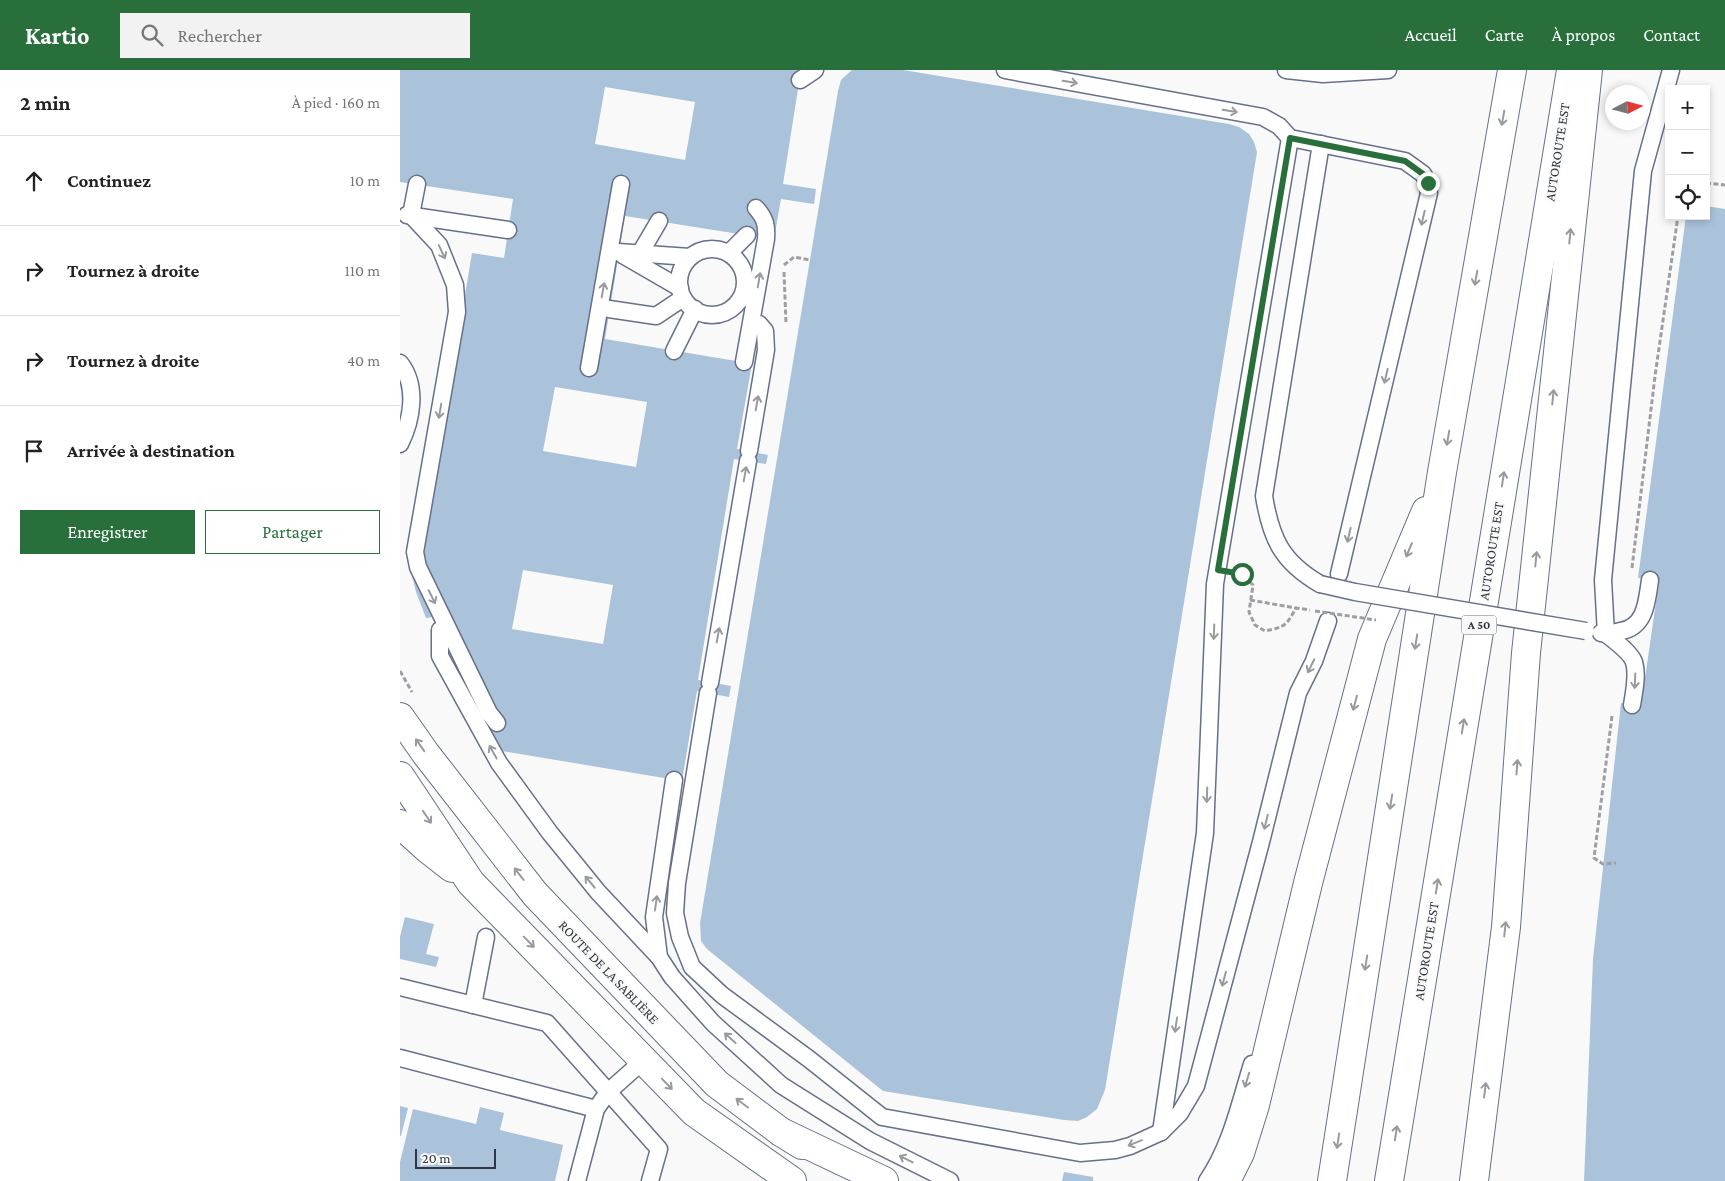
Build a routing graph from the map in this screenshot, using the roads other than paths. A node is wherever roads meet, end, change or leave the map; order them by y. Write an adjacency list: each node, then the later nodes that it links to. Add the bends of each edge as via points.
1 (815, 70): 9 (lane)
2 (1005, 70): 10 (lane, one-way to 10, via 1263,117 1279,126)
3 (1286, 70): 4 (lane, via 1323,74)
4 (1388, 70)
5 (1512, 70): 32 (main road, one-way to 32)
6 (1571, 70): 66 (main road, AUTOROUTE EST / A 50, one-way to 6)
7 (1588, 70): 56 (main road, one-way to 7, via 1506,927 1526,644)
8 (1671, 70): 37 (lane, via 1643,171 1604,580)
9 (800, 80)
10 (1290, 138): 11 (lane); 55 (lane, one-way to 55, via 1216,584 1206,833)
11 (1321, 144): 33 (lane, one-way to 33, via 1405,161 1423,174 1429,193); 37 (lane, bridge, via 1264,496 1276,542 1301,574 1320,584)
12 (417, 184): 15 (lane)
13 (621, 184): 28 (lane, one-way to 13)
14 (756, 208): 26 (lane, one-way to 14, via 766,239 767,226)
15 (405, 215): 17 (lane); 40 (lane, one-way to 40, via 439,245 455,285 457,312 414,552 418,567 489,714)
16 (659, 222): 19 (lane)
17 (508, 230)
18 (730, 253): 20 (lane, via 709,249); 21 (lane); 21 (lane, via 751,241)
19 (639, 255): 20 (lane); 22 (lane, via 618,252)
20 (690, 257): 22 (lane, via 679,277)
21 (743, 268): 22 (lane, via 742,305 710,315 700,312)
22 (686, 298): 23 (lane, via 656,316); 25 (lane)
23 (610, 309)
24 (759, 324): 55 (lane, one-way to 24, via 1115,1150 1080,1153 882,1116 722,995 692,967 675,914 680,863 766,350 765,331)
25 (674, 350)
26 (744, 362)
27 (400, 363): 29 (lane, via 408,378)
28 (589, 368)
29 (411, 394): 30 (lane); 31 (lane, via 408,428)
30 (400, 415)
31 (400, 444)
32 (1442, 472): 45 (main road, one-way to 45, via 1372,639); 65 (main road, one-way to 65)
33 (1340, 574)
34 (1650, 580): 37 (lane, via 1646,609 1637,624)
35 (1321, 616): 55 (lane, one-way to 55, via 1314,661 1298,693 1196,1086 1180,1113)
36 (440, 630): 47 (lane, one-way to 36, via 592,885 499,763 440,656)
37 (1606, 634): 38 (lane, one-way to 38, via 1634,661 1636,680)
38 (1632, 705)
39 (400, 717): 54 (main road, ROUTE DE LA SABLIÈRE, one-way to 39, via 717,1084 535,894)
40 (497, 723)
41 (400, 776): 44 (main road, one-way to 44)
42 (674, 780): 47 (lane, one-way to 42, via 654,917)
43 (400, 824): 44 (main road)
44 (471, 883): 51 (main road, one-way to 51)
45 (1308, 883): 63 (lane, one-way to 63, via 1229,1139); 64 (main road, via 1255,1105 1240,1153)
46 (486, 937): 49 (lane)
47 (659, 956): 62 (lane, one-way to 47, via 870,1141 781,1085 705,1015 672,977)
48 (400, 987): 49 (lane)
49 (473, 1005): 52 (lane, via 547,1024)
50 (400, 1058): 53 (lane)
51 (644, 1060): 52 (lane); 59 (main road, one-way to 59, via 694,1112)
52 (608, 1092): 53 (lane); 58 (lane, via 659,1149)
53 (596, 1109): 57 (lane)
54 (781, 1132): 60 (main road, ROUTE DE LA SABLIÈRE); 61 (main road)
55 (1161, 1132)
56 (1479, 1138): 67 (main road); 68 (main road)
57 (577, 1181)
58 (650, 1181)
59 (792, 1181)
60 (862, 1181)
61 (884, 1181)
62 (950, 1181)
63 (1207, 1181)
64 (1226, 1181)
65 (1332, 1181)
66 (1389, 1181)
67 (1474, 1181)
68 (1484, 1181)

